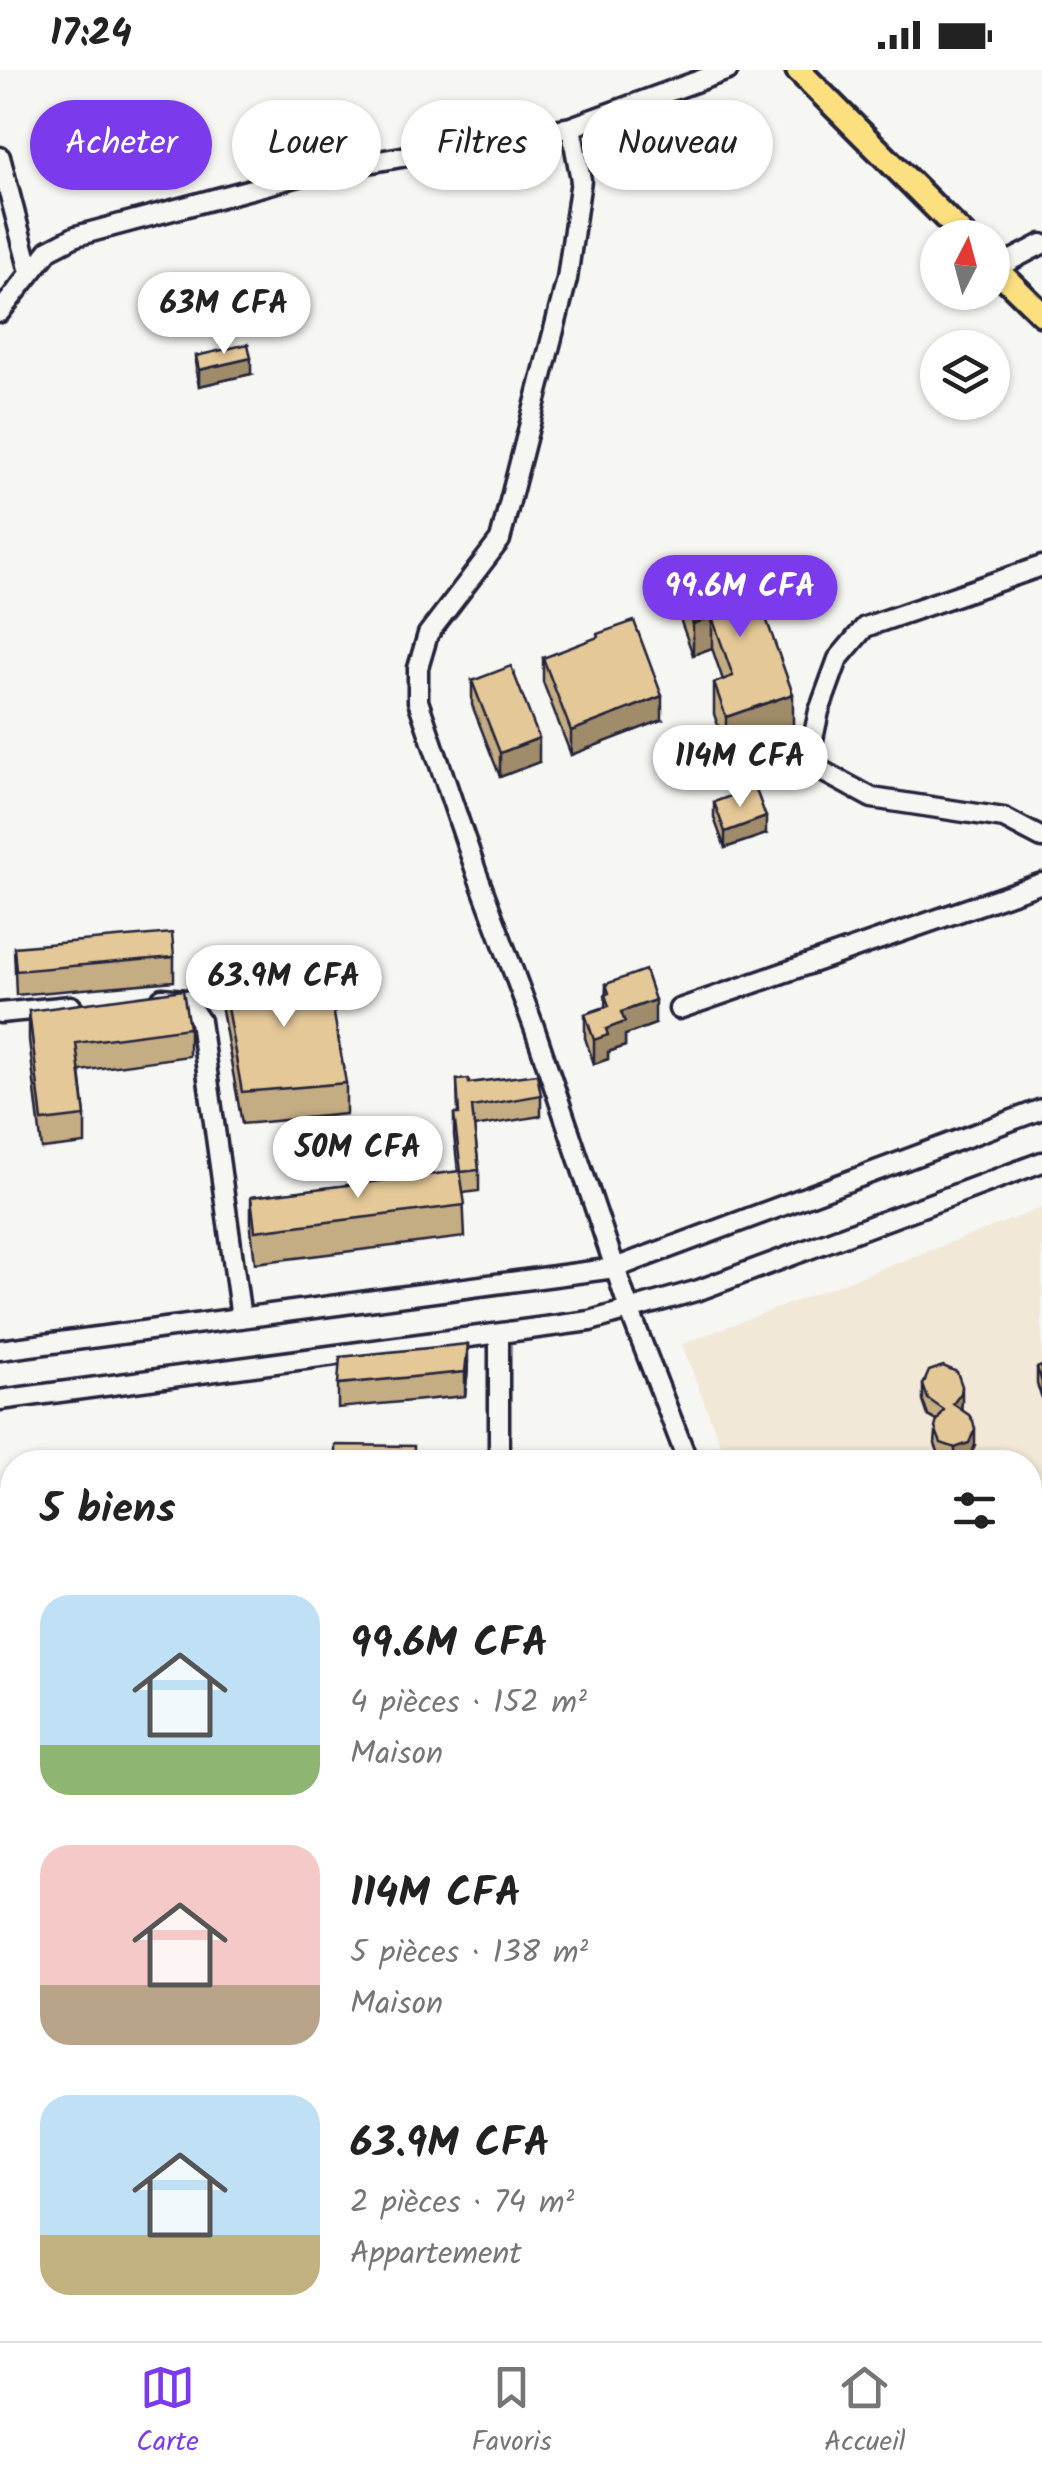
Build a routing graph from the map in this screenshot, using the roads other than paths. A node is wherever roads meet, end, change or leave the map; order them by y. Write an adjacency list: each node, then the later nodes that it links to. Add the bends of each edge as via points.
1 (728, 70): 3 (street)
2 (798, 70): 5 (main road)
3 (570, 127): 8 (street, via 311,173 94,231 49,250); 21 (street, via 580,180 567,278 500,540 428,634 418,701)
4 (0, 157): 8 (street)
5 (948, 220)
6 (1042, 244): 7 (street)
7 (1010, 259)
8 (30, 272): 10 (street)
9 (1010, 282): 11 (main road)
10 (0, 312)
11 (1042, 314)
12 (1042, 566): 13 (street, via 865,628 838,659 810,752 822,771 872,798 1004,818)
13 (1042, 838)
14 (1042, 882): 17 (street)
15 (146, 1000): 23 (street, via 186,1000 200,1021)
16 (92, 1004): 18 (street)
17 (680, 1009)
18 (0, 1013)
19 (1042, 1109): 21 (street)
20 (1042, 1162): 22 (street, via 699,1290)
21 (615, 1268): 22 (street); 23 (street)
22 (630, 1309): 24 (street); 28 (street)
23 (240, 1318): 25 (street)
24 (499, 1334): 26 (street); 27 (street)
25 (0, 1350)
26 (0, 1400)
27 (498, 1450)
28 (683, 1450)

